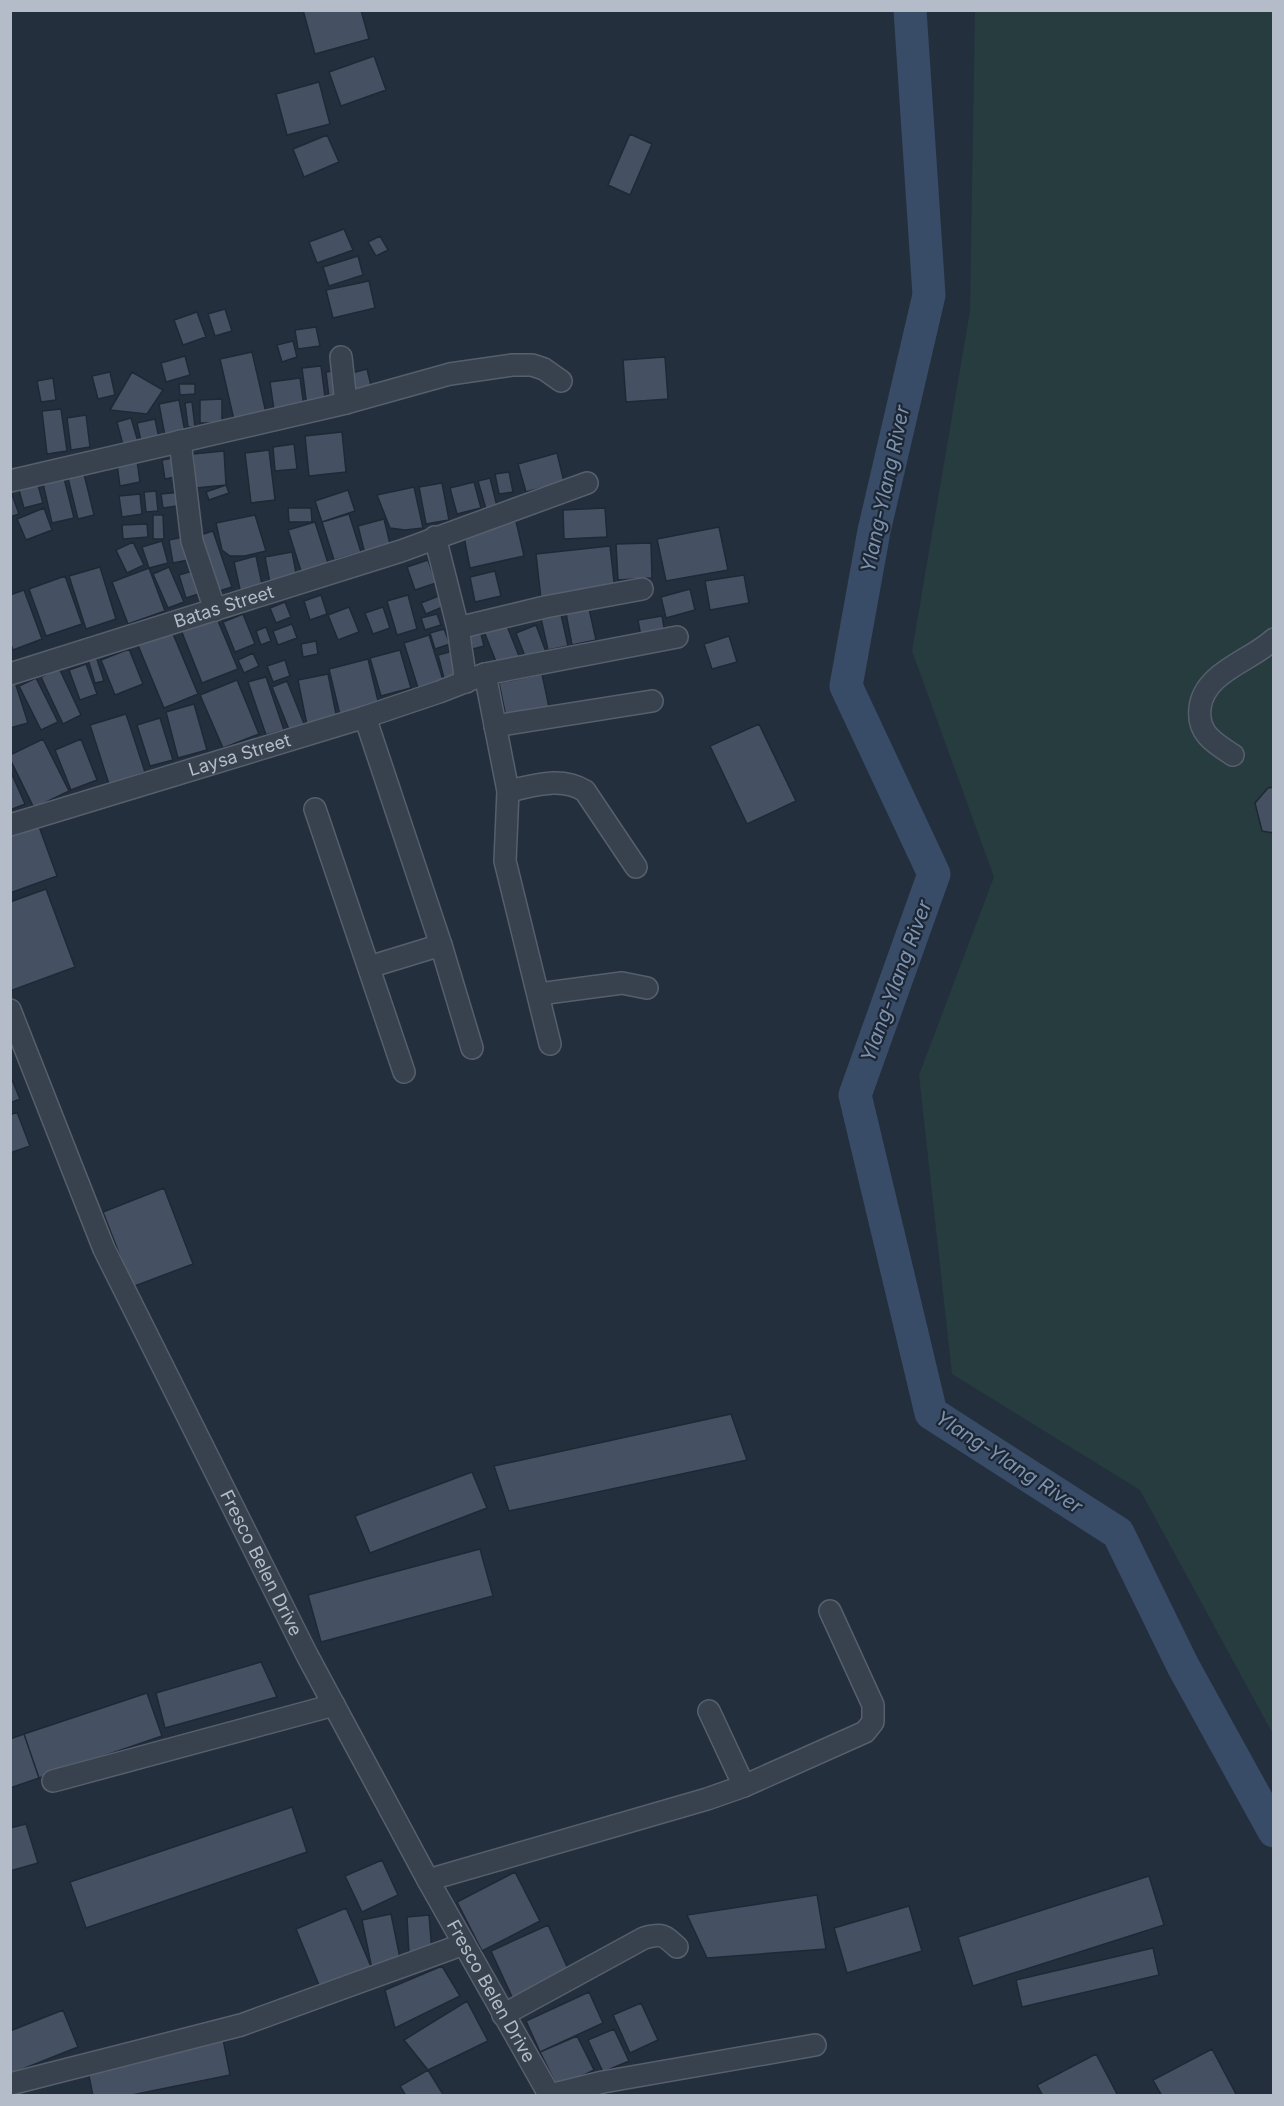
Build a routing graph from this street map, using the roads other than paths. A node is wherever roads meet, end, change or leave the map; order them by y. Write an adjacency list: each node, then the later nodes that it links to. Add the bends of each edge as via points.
1 (341, 357): 3 (street)
2 (561, 381): 3 (street, via 532,365 512,365 450,374)
3 (346, 403): 4 (street)
4 (180, 441): 5 (street); 9 (street, via 192,541)
5 (10, 481)
6 (587, 483): 7 (street, Batas Street)
7 (435, 537): 9 (street, Batas Street); 10 (street)
8 (642, 590): 10 (street, via 544,607)
9 (215, 610): 13 (street, Batas Street)
10 (458, 628): 14 (street)
11 (677, 637): 14 (street, Laysa Street)
12 (1274, 639): 18 (street, via 1217,678 1204,692 1199,718 1204,734)
13 (10, 674)
14 (476, 678): 16 (street, Laysa Street); 17 (street)
15 (652, 701): 17 (street)
16 (364, 717): 21 (street, Laysa Street); 23 (street)
17 (495, 726): 19 (street)
18 (1233, 755)
19 (508, 791): 22 (street, via 557,782 585,790); 26 (street, via 505,861)
20 (315, 810): 24 (street)
21 (10, 825)
22 (636, 867)
23 (441, 945): 24 (street); 29 (street)
24 (369, 967): 30 (street)
25 (647, 988): 26 (street, via 622,983)
26 (539, 994): 28 (street)
27 (10, 1010): 32 (street, Fresco Belen Drive, via 104,1249)
28 (550, 1044)
29 (472, 1048)
30 (404, 1072)
31 (830, 1611): 35 (street, via 873,1705 873,1722 865,1732)
32 (334, 1705): 34 (street); 36 (street, Fresco Belen Drive)
33 (709, 1710): 35 (street)
34 (53, 1780)
35 (744, 1786): 36 (street)
36 (428, 1880): 37 (street, Fresco Belen Drive)
37 (464, 1944): 39 (street, Fresco Belen Drive); 41 (street, via 242,2025)
38 (677, 1947): 39 (street, via 665,1936 644,1938)
39 (503, 2015): 42 (street, Fresco Belen Drive)
40 (815, 2045): 42 (street)
41 (10, 2084)
42 (550, 2095)

